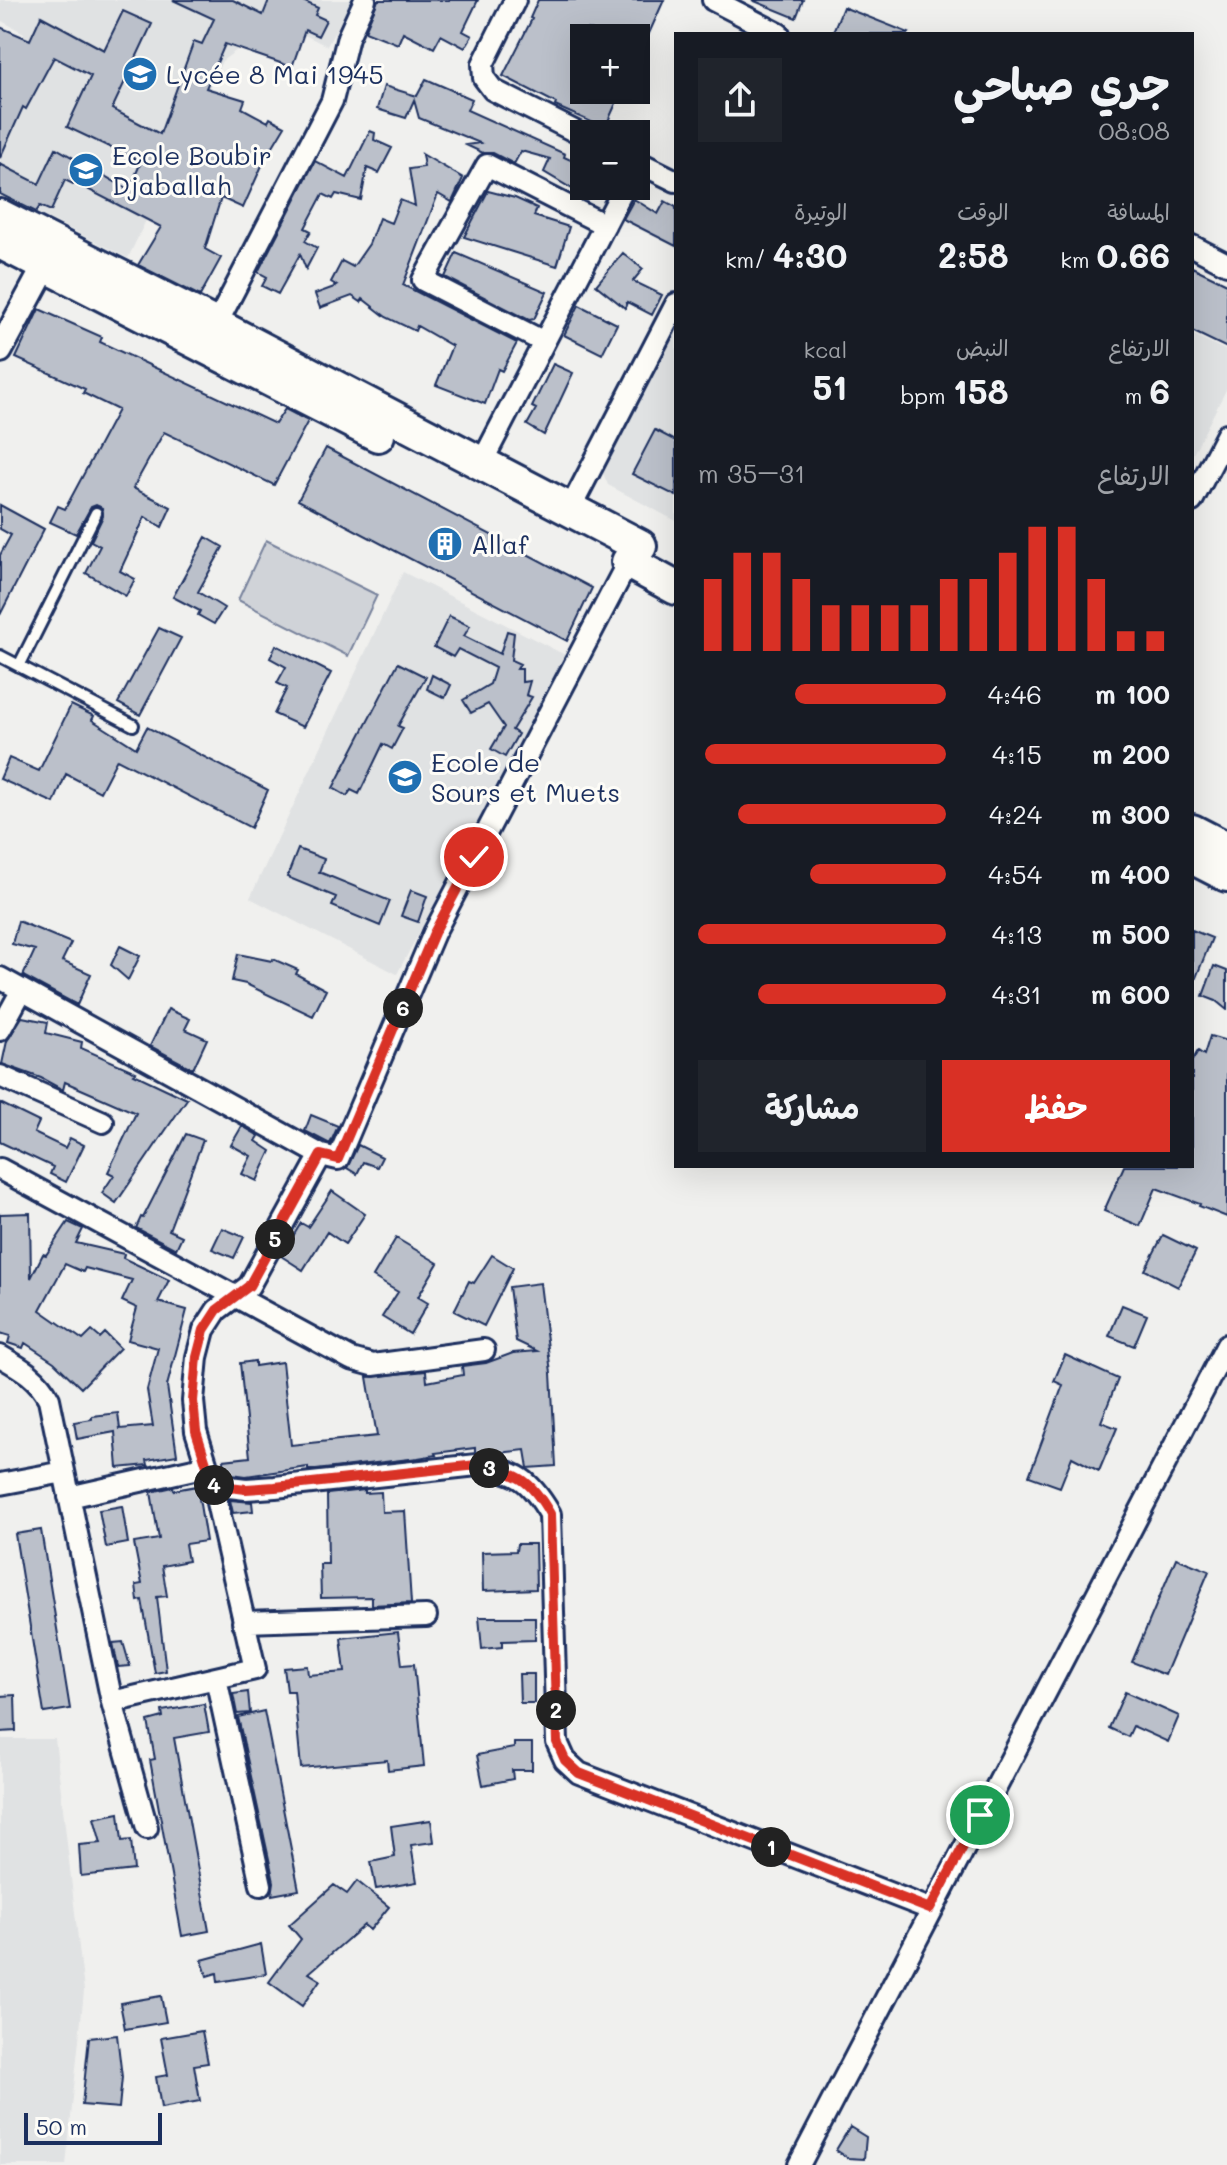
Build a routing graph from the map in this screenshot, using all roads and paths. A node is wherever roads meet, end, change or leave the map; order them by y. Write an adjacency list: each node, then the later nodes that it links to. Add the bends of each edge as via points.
1 (365, 0): 16 (street, via 348,37 332,101)
2 (515, 0): 5 (street, via 483,64 484,78 493,90)
3 (713, 0): 4 (street)
4 (775, 32)
5 (570, 129)
6 (650, 169): 7 (street)
7 (674, 180)
8 (618, 200): 10 (street)
9 (0, 216): 13 (main road)
10 (605, 225): 17 (street); 17 (street, via 487,165 423,280)
11 (0, 242): 13 (main road)
12 (1194, 247): 14 (street)
13 (51, 255): 16 (main road); 18 (street); 24 (main road)
14 (1227, 264)
15 (674, 308): 22 (street)
16 (216, 325): 20 (main road)
17 (544, 342): 20 (street)
18 (0, 350)
19 (1227, 434): 21 (street)
20 (481, 464): 22 (main road)
21 (1194, 497)
22 (570, 509): 24 (main road)
23 (96, 513): 28 (lane)
24 (634, 554): 25 (main road); 26 (main road); 39 (street, via 434,933 338,1159)
25 (674, 564)
26 (674, 586)
27 (0, 656): 28 (lane)
28 (19, 666): 29 (lane)
29 (133, 725)
30 (1194, 832): 31 (main road)
31 (1227, 849)
32 (1194, 858): 33 (main road)
33 (1227, 875)
34 (0, 978): 35 (street)
35 (22, 990): 36 (street); 39 (street)
36 (0, 1030)
37 (0, 1076): 38 (street)
38 (103, 1122)
39 (321, 1155): 41 (street, via 249,1286)
40 (0, 1169): 41 (street)
41 (234, 1295): 43 (street, via 313,1341 373,1365); 46 (street, via 204,1330 197,1357 196,1431)
42 (1227, 1345): 55 (street)
43 (484, 1350)
44 (0, 1356): 45 (street, via 42,1384)
45 (64, 1472): 47 (street); 48 (street)
46 (210, 1476): 48 (street); 50 (street); 55 (street, via 246,1489 477,1465 509,1471 538,1492 550,1514 557,1742 565,1760 579,1773)
47 (0, 1484)
48 (69, 1497): 52 (street)
49 (426, 1616): 50 (street)
50 (243, 1622): 51 (street, via 255,1669)
51 (216, 1678): 52 (street); 54 (street)
52 (112, 1702): 53 (street)
53 (147, 1828)
54 (261, 1885)
55 (930, 1909): 56 (street)
56 (799, 2165)

